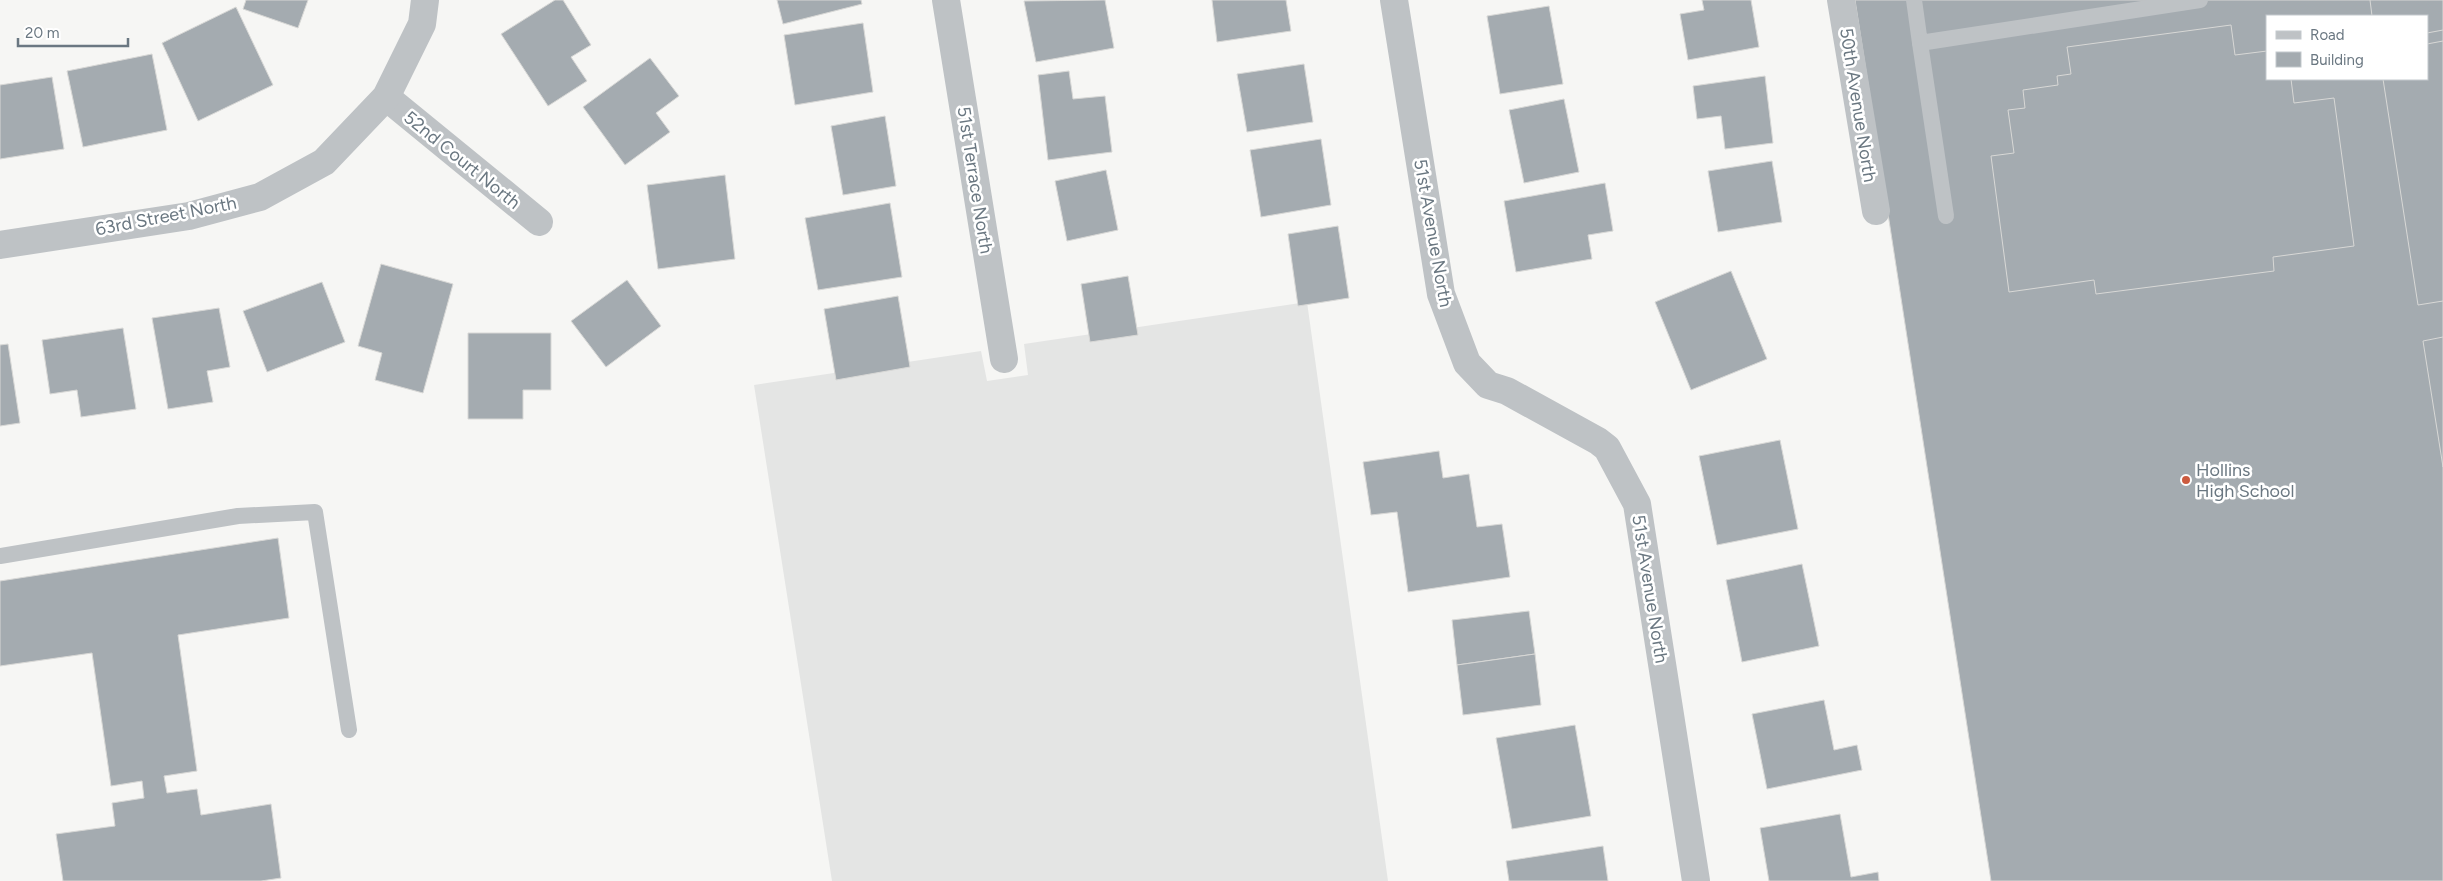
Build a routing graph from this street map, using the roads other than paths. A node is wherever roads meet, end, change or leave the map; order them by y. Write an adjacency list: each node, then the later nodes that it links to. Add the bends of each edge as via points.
1 (424, 0): 8 (street, 63rd Street North, via 422,24)
2 (946, 0): 13 (street, 51st Terrace North)
3 (1394, 0): 16 (street, 51st Avenue North, via 1441,294 1466,363 1488,385 1507,391 1607,448 1637,504)
4 (1841, 0): 9 (street, 50th Avenue North)
5 (1914, 0): 7 (lane)
6 (2200, 0): 7 (lane)
7 (1920, 42): 10 (lane)
8 (386, 97): 11 (street, 52nd Court North); 12 (street, 63rd Street North, via 324,162 260,197 189,216)
9 (1876, 210)
10 (1946, 216)
11 (539, 222)
12 (0, 245)
13 (1004, 360)
14 (0, 556): 15 (lane, via 238,516 315,512)
15 (349, 730)
16 (1696, 881)

